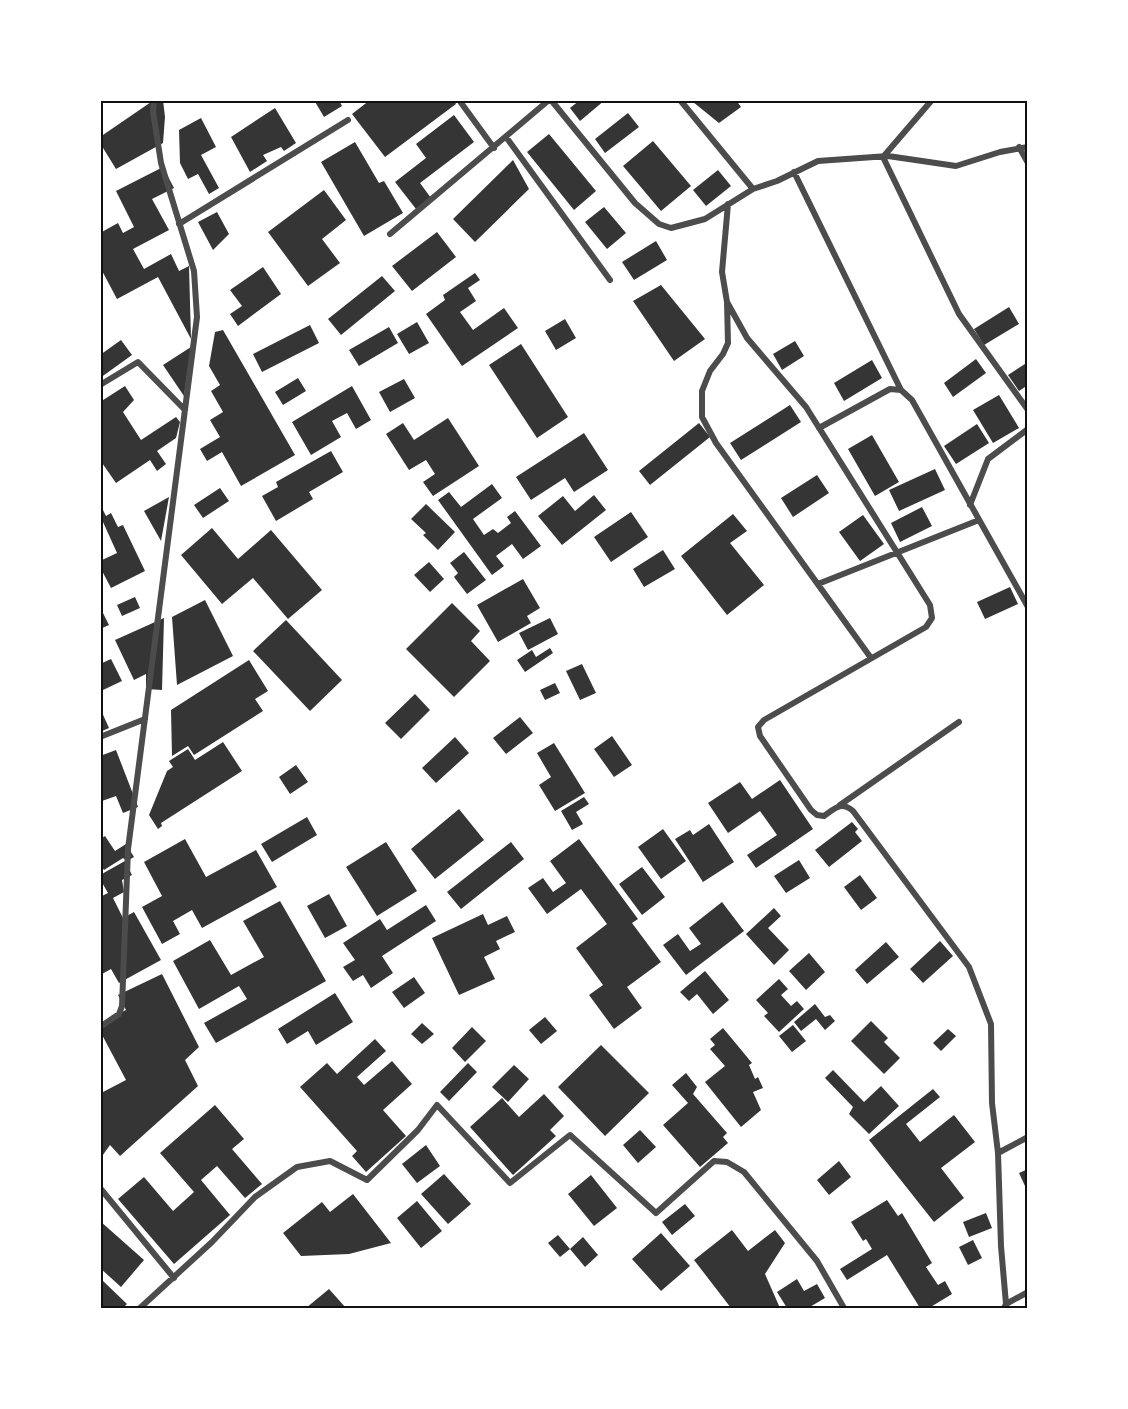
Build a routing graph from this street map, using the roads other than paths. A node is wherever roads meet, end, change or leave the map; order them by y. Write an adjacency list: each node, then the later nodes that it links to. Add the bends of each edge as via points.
1 (154, 100): 16 (street, via 161,163)
2 (459, 100): 10 (street)
3 (550, 100): 7 (street); 15 (street, via 635,203 659,224 671,228 705,219)
4 (680, 100): 14 (street)
5 (932, 100): 11 (street)
6 (348, 120): 16 (street)
7 (506, 137): 10 (street); 18 (street)
8 (1019, 147): 9 (street); 11 (street, via 956,166); 12 (street)
9 (1028, 147)
10 (494, 148): 17 (street)
11 (883, 157): 13 (street, via 818,161); 23 (street, via 959,314)
12 (1028, 164)
13 (794, 172): 14 (street); 21 (street)
14 (753, 189): 15 (street)
15 (728, 204): 19 (street, via 722,272)
16 (179, 224): 22 (street, via 194,271 197,317)
17 (390, 234)
18 (610, 280)
19 (727, 302): 24 (street, via 747,338); 29 (street, via 728,343 702,391 702,417 716,443)
20 (100, 385): 22 (street, via 138,362)
21 (901, 390): 24 (street, via 890,389); 26 (street, via 912,400)
22 (185, 410): 32 (street)
23 (1028, 410)
24 (819, 428): 28 (street)
25 (1028, 429): 26 (street, via 988,459)
26 (970, 505): 27 (street)
27 (979, 520): 28 (street); 30 (street)
28 (897, 552): 29 (street); 31 (street, via 930,605 932,618 926,627)
29 (818, 584): 31 (street)
30 (1028, 607)
31 (871, 658): 35 (street, via 758,727 760,736 811,810 824,816)
32 (145, 719): 34 (street); 36 (street, via 128,849 122,1006 118,1014)
33 (959, 722): 35 (street)
34 (100, 737)
35 (839, 805): 38 (street, via 847,805 853,811 969,967 991,1024 992,1103)
36 (100, 1027)
37 (1028, 1137): 38 (street)
38 (998, 1153): 42 (street)
39 (101, 1189): 40 (street)
40 (174, 1278): 43 (street); 44 (street, via 255,1197 297,1167 330,1161 367,1180 418,1130 437,1105 510,1183 570,1135 656,1213 714,1161 727,1162 744,1172 817,1261)
41 (1028, 1292): 42 (street)
42 (1005, 1306)
43 (140, 1308)
44 (844, 1308)

